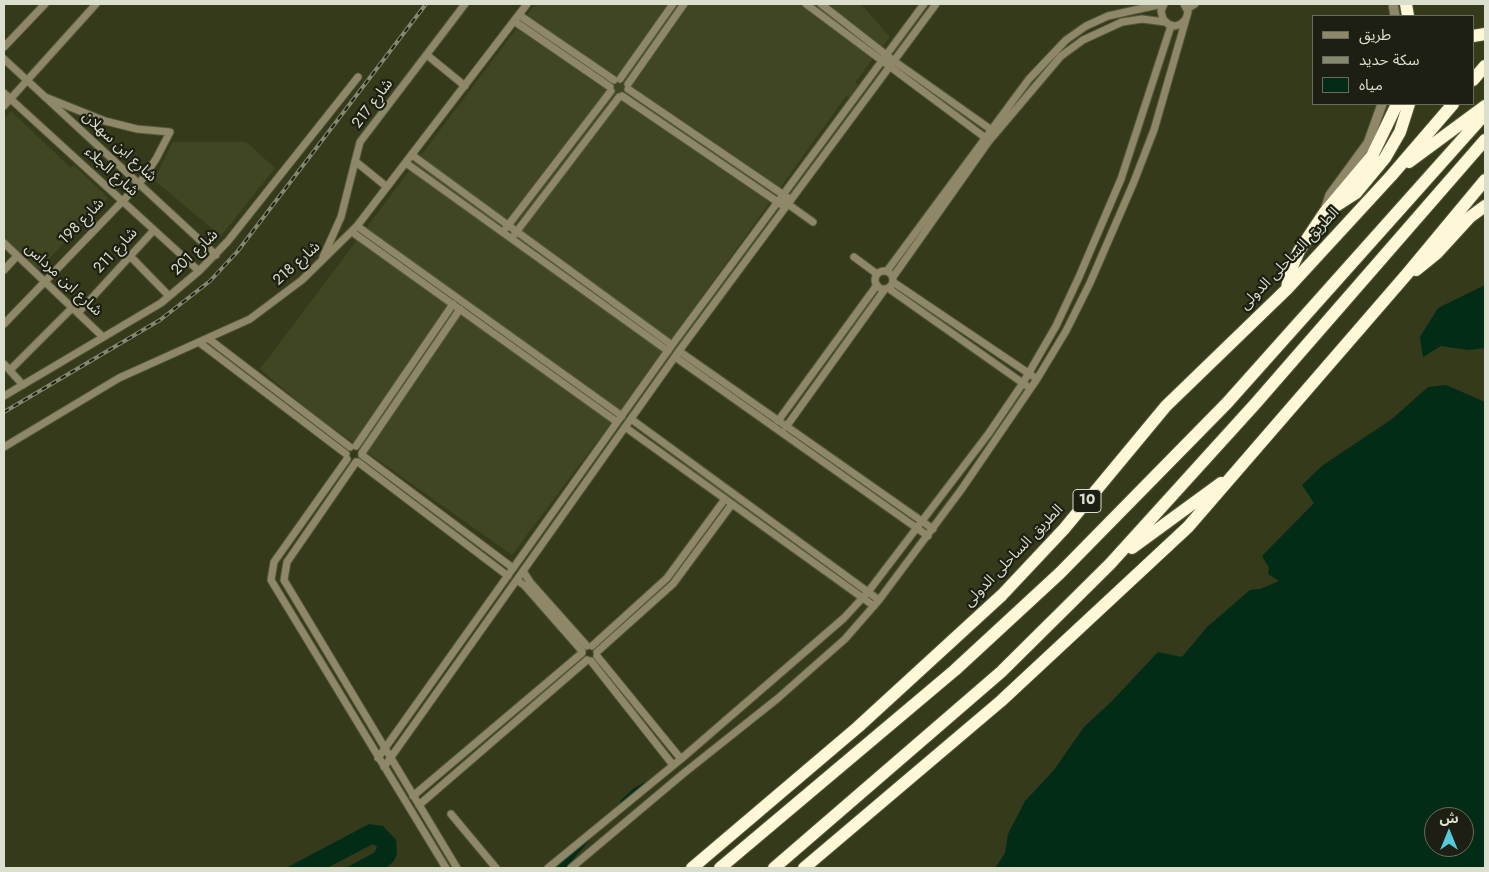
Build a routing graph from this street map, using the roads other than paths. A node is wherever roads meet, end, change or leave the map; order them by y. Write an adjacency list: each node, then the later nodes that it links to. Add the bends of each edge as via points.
1 (45, 4): 17 (street)
2 (95, 4): 26 (street)
3 (464, 4): 18 (street, شارع 217)
4 (527, 4): 14 (street, شارع 218)
5 (673, 4): 24 (street)
6 (684, 4): 28 (street)
7 (806, 4): 19 (street)
8 (820, 4): 19 (street)
9 (924, 4): 19 (street)
10 (936, 4): 21 (street)
11 (1163, 4): 16 (street, via 1161,11); 43 (street, via 1116,14 1079,30 1029,79)
12 (1195, 4): 13 (street)
13 (1186, 6): 15 (street)
14 (516, 18): 24 (street); 27 (street, شارع 218); 29 (street)
15 (1186, 19): 16 (street, via 1182,24); 42 (street)
16 (1168, 24): 41 (street); 43 (street, via 1142,19 1122,22 1076,44 1048,69)
17 (4, 47)
18 (427, 55): 27 (street); 47 (street, شارع 217, via 360,142)
19 (884, 58): 21 (street); 53 (street)
20 (4, 60): 26 (street, شارع ابن سهلان)
21 (892, 64): 43 (street); 44 (street); 55 (street)
22 (1485, 66): 25 (highway)
23 (358, 77): 66 (street, شارع 201)
24 (617, 79): 28 (street); 29 (street)
25 (1474, 79)
26 (27, 81): 31 (street, شارع ابن سهلان); 33 (street)
27 (465, 86): 46 (street, شارع 218)
28 (628, 87): 32 (street); 53 (street)
29 (611, 89): 32 (street); 59 (street)
30 (4, 93): 33 (street, شارع الجلاء)
31 (45, 96): 51 (street, شارع ابن سهلان); 51 (street, شارع 198, via 105,121 137,129 170,132)
32 (620, 97): 53 (street); 62 (street)
33 (10, 99): 38 (street); 54 (street, شارع الجلاء)
34 (1382, 105): 57 (street, via 1368,143 1330,195)
35 (1397, 105): 57 (highway, via 1372,156)
36 (1408, 105): 57 (highway, via 1400,132 1386,158 1349,199)
37 (1452, 105): 49 (highway, الطريق الساحلى الدولى / 10)
38 (4, 106)
39 (1485, 106): 49 (highway)
40 (1485, 114): 143 (highway, 10, via 1226,403 1060,574 955,670)
41 (1140, 125): 42 (street); 95 (street, via 1079,277 1056,326)
42 (1154, 130): 96 (street, via 1090,283)
43 (993, 132): 44 (street)
44 (987, 139): 77 (street)
45 (1485, 140): 115 (highway)
46 (412, 155): 48 (street, شارع 218); 59 (street)
47 (355, 161): 52 (street); 71 (street, شارع 217, via 337,227)
48 (406, 163): 52 (street, شارع 218); 63 (street)
49 (1391, 176): 81 (highway, الطريق الساحلى الدولى / 10)
50 (1485, 180): 76 (highway)
51 (139, 184): 54 (street, شارع 198); 66 (street, شارع ابن سهلان)
52 (387, 187): 60 (street, شارع 218)
53 (780, 198): 55 (street); 91 (street)
54 (122, 201): 61 (street, شارع الجلاء); 78 (street, شارع 198)
55 (788, 204): 58 (street); 92 (street)
56 (1483, 207): 76 (highway, via 1430,260)
57 (1325, 212): 81 (highway, via 1297,256)
58 (813, 222)
59 (508, 225): 62 (street); 63 (street)
60 (354, 229): 71 (street, شارع 218); 79 (street)
61 (154, 230): 68 (street, شارع 211); 74 (street, شارع الجلاء)
62 (517, 232): 64 (street); 70 (street)
63 (503, 233): 64 (street)
64 (511, 239): 72 (street)
65 (4, 243): 67 (street, شارع ابن مرداس)
66 (216, 255): 74 (street, شارع 201)
67 (17, 256): 73 (street); 78 (street, شارع ابن مرداس)
68 (130, 256): 82 (street); 85 (street, شارع 211)
69 (854, 257): 75 (street)
70 (556, 260): 72 (street); 91 (street)
71 (321, 262): 89 (street, شارع 218, via 267,308)
72 (550, 267): 91 (street)
73 (4, 270)
74 (199, 271): 82 (street, شارع 201)
75 (877, 274): 77 (street, via 882,271); 80 (street)
76 (1407, 274): 110 (highway)
77 (889, 281): 80 (street); 95 (street); 97 (street); 105 (street)
78 (44, 282): 85 (street, شارع ابن مرداس); 86 (street, شارع 198)
79 (433, 285): 83 (street); 88 (street)
80 (877, 285): 103 (street)
81 (1287, 289): 142 (highway, الطريق الساحلى الدولى / 10, via 1166,406 1064,529 991,606 858,727)
82 (169, 296): 87 (street, شارع 201)
83 (453, 304): 84 (street); 106 (street)
84 (460, 309): 88 (street); 109 (street)
85 (75, 311): 87 (street, شارع ابن مرداس); 94 (street, شارع 211)
86 (4, 324)
87 (103, 337): 98 (street, شارع 201)
88 (505, 337): 101 (street)
89 (209, 339): 90 (street, شارع 218); 106 (street)
90 (200, 343): 107 (street, شارع 218, via 119,378); 108 (street)
91 (670, 348): 101 (street)
92 (677, 354): 102 (street); 103 (street); 113 (street)
93 (4, 364): 94 (street)
94 (10, 370): 98 (street)
95 (1028, 373): 96 (street); 97 (street)
96 (1037, 379): 99 (street)
97 (1023, 383): 99 (street); 112 (street)
98 (23, 385): 100 (street, شارع 201)
99 (1030, 388): 114 (street)
100 (4, 396)
101 (620, 419): 116 (street)
102 (631, 419): 104 (street); 120 (street)
103 (778, 421): 105 (street)
104 (625, 427): 111 (street); 117 (street)
105 (786, 427): 112 (street)
106 (353, 446): 108 (street); 109 (street)
107 (4, 447)
108 (346, 456): 109 (street); 129 (street, via 274,562 271,580)
109 (359, 458): 116 (street); 118 (street); 128 (street, via 287,562 284,580)
110 (1232, 474): 115 (highway); 145 (highway, via 1188,527 1002,701)
111 (728, 502): 122 (street); 126 (street, via 667,578); 127 (street, via 673,584)
112 (922, 522): 113 (street); 114 (street)
113 (917, 528): 114 (street); 120 (street)
114 (930, 533): 123 (street)
115 (1110, 564): 144 (highway, via 1002,672)
116 (514, 568): 118 (street)
117 (523, 570): 119 (street); 126 (street)
118 (508, 576): 121 (street)
119 (517, 580): 124 (street); 126 (street)
120 (868, 592): 122 (street); 123 (street)
121 (492, 598): 124 (street); 128 (street)
122 (862, 598): 125 (street); 131 (street, via 844,618)
123 (879, 600): 125 (street)
124 (498, 606): 130 (street)
125 (874, 606): 141 (street, via 845,639 778,699)
126 (586, 649): 127 (street); 127 (street); 134 (street)
127 (593, 657): 131 (street); 132 (street); 135 (street)
128 (384, 749): 129 (street); 130 (street)
129 (378, 758): 133 (street)
130 (390, 758): 133 (street); 134 (street)
131 (681, 759): 132 (street)
132 (673, 765): 140 (street)
133 (384, 767): 137 (street)
134 (413, 796): 135 (street)
135 (419, 805): 138 (street)
136 (451, 814): 139 (street)
137 (446, 868)
138 (457, 868)
139 (496, 868)
140 (548, 868)
141 (571, 868)
142 (692, 868)
143 (720, 868)
144 (774, 868)
145 (804, 868)

